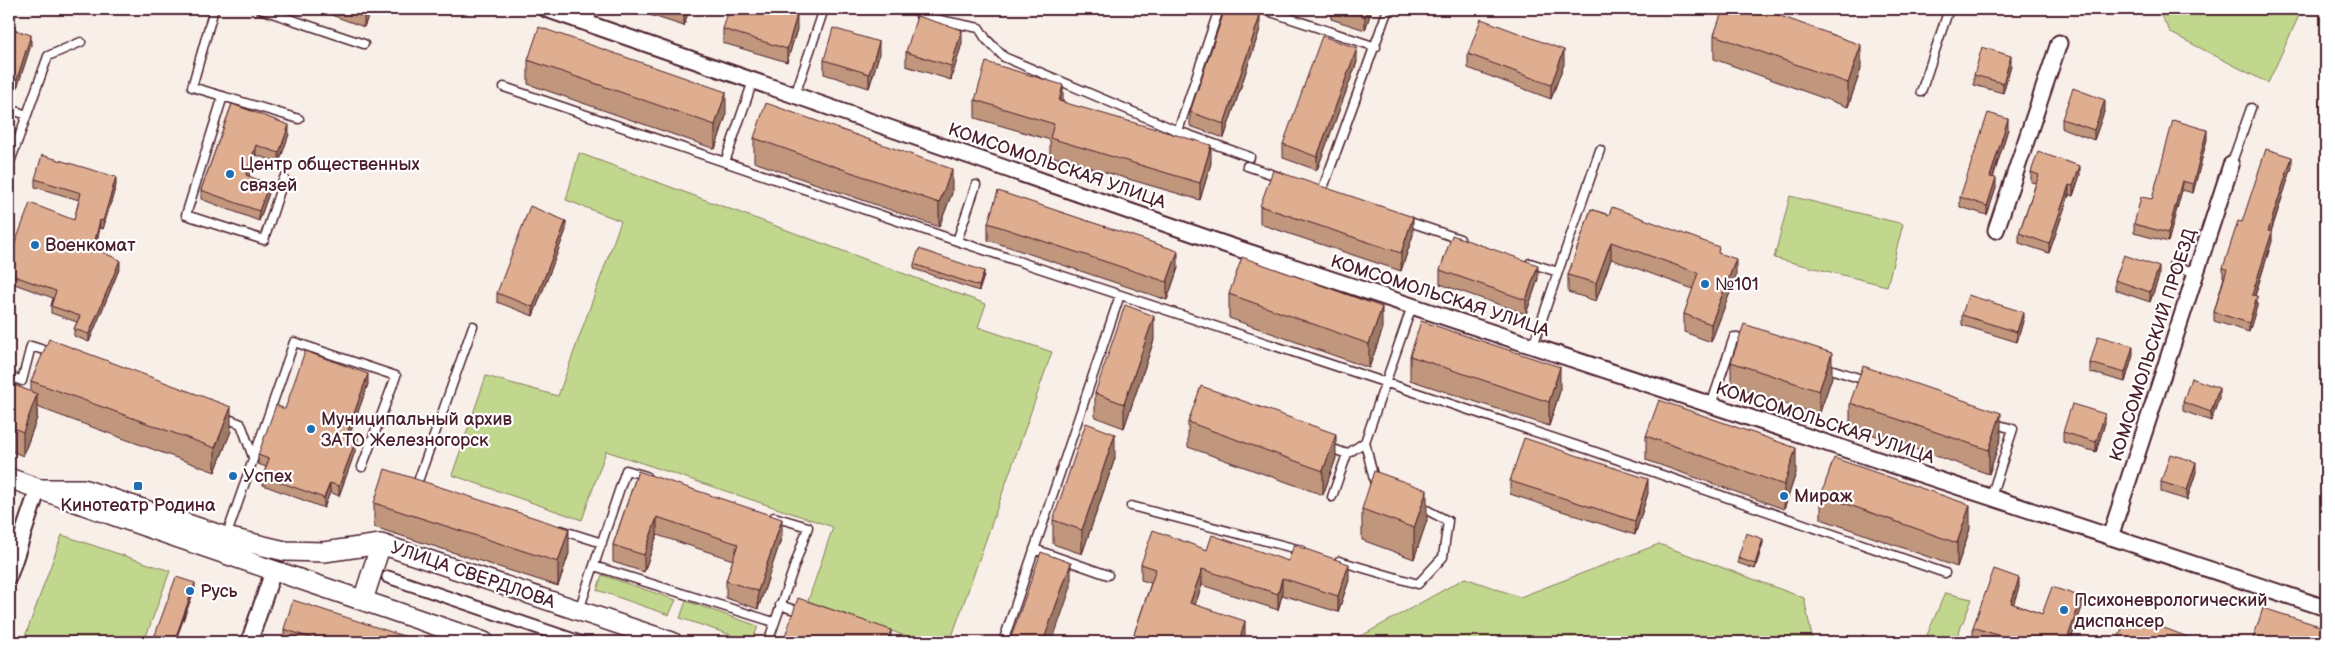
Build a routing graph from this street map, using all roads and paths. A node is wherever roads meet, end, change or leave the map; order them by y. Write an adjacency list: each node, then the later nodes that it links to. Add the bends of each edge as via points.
1 (214, 9): 20 (lane, via 192,87)
2 (260, 9): 14 (lane)
3 (546, 9): 11 (street, КОМСОМОЛЬСКАЯ УЛИЦА)
4 (593, 9): 11 (lane)
5 (824, 9): 19 (lane)
6 (1218, 9): 25 (lane)
7 (1262, 9): 15 (lane)
8 (1388, 9): 15 (lane)
9 (1949, 9): 18 (lane)
10 (920, 16): 25 (lane, via 979,28 1004,57)
11 (589, 23): 16 (street, КОМСОМОЛЬСКАЯ УЛИЦА)
12 (81, 42): 23 (lane, via 48,56)
13 (2059, 43): 39 (street)
14 (364, 44)
15 (1376, 48): 36 (lane)
16 (753, 81): 19 (street, КОМСОМОЛЬСКАЯ УЛИЦА); 28 (lane)
17 (504, 87): 28 (lane)
18 (1921, 92)
19 (795, 95): 47 (street, КОМСОМОЛЬСКАЯ УЛИЦА)
20 (223, 96): 24 (lane); 32 (lane, via 186,215 264,240)
21 (2251, 108): 30 (lane)
22 (9, 109): 23 (lane)
23 (26, 116): 29 (lane)
24 (299, 119)
25 (1178, 131): 27 (lane)
26 (1600, 150): 44 (lane)
27 (1250, 157)
28 (724, 162): 40 (lane)
29 (9, 165)
30 (2231, 165): 45 (street, КОМСОМОЛЬСКИЙ ПРОЕЗД)
31 (1247, 166): 33 (lane)
32 (284, 178)
33 (1285, 179)
34 (976, 185): 40 (lane)
35 (1313, 188): 36 (lane)
36 (1322, 192): 37 (lane)
37 (1331, 194)
38 (1393, 216): 41 (lane)
39 (1996, 230)
40 (957, 241): 46 (lane)
41 (1466, 241)
42 (1521, 260): 44 (lane)
43 (2173, 265): 45 (lane)
44 (1558, 272): 49 (lane)
45 (2196, 273): 75 (street, КОМСОМОЛЬСКИЙ ПРОЕЗД)
46 (1120, 295): 54 (lane); 79 (lane)
47 (1412, 306): 49 (street, КОМСОМОЛЬСКАЯ УЛИЦА); 54 (lane)
48 (473, 326): 66 (lane, via 413,482)
49 (1533, 346): 56 (street, КОМСОМОЛЬСКАЯ УЛИЦА)
50 (1761, 346): 56 (lane, via 1734,337)
51 (62, 356): 53 (lane, via 31,346 22,380)
52 (1815, 364): 55 (lane)
53 (9, 376)
54 (1386, 383): 59 (lane); 84 (lane)
55 (1878, 384)
56 (1711, 405): 70 (street, КОМСОМОЛЬСКАЯ УЛИЦА)
57 (212, 413): 62 (lane, via 241,424)
58 (1986, 420): 70 (lane, via 2013,429)
59 (1365, 442): 61 (lane); 68 (lane, via 1376,485)
60 (1322, 445): 61 (lane)
61 (1347, 454): 69 (lane)
62 (253, 457): 63 (lane, via 294,342 396,376); 76 (lane)
63 (362, 467)
64 (9, 478): 67 (street, УЛИЦА СВЕРДЛОВА)
65 (654, 479): 77 (lane, via 626,470)
66 (426, 487)
67 (38, 489): 76 (street, УЛИЦА СВЕРДЛОВА, via 83,489); 83 (street, УЛИЦА СВЕРДЛОВА); 86 (street)
68 (1384, 489)
69 (1332, 497)
70 (1991, 497): 75 (street, КОМСОМОЛЬСКАЯ УЛИЦА)
71 (1408, 501): 81 (lane, via 1448,521 1443,557 1418,584)
72 (1132, 506): 80 (lane)
73 (765, 514): 89 (lane, via 808,527)
74 (556, 528): 77 (lane)
75 (2110, 537): 90 (street, КОМСОМОЛЬСКАЯ УЛИЦА)
76 (226, 538): 78 (street, УЛИЦА СВЕРДЛОВА, via 285,550 324,552)
77 (602, 543): 82 (lane)
78 (381, 544): 88 (street); 91 (street, УЛИЦА СВЕРДЛОВА)
79 (1034, 549): 85 (lane); 99 (lane)
80 (1312, 553)
81 (1331, 558)
82 (594, 566): 91 (lane); 93 (lane)
83 (273, 572): 88 (street, УЛИЦА СВЕРДЛОВА); 94 (street)
84 (1945, 573)
85 (1108, 575)
86 (9, 576)
87 (388, 577): 96 (street)
88 (363, 600): 95 (street, УЛИЦА СВЕРДЛОВА)
89 (780, 605): 92 (lane); 93 (lane)
90 (2326, 608)
91 (579, 611): 97 (street, УЛИЦА СВЕРДЛОВА)
92 (808, 615)
93 (774, 622): 98 (lane)
94 (249, 642)
95 (484, 642)
96 (580, 642)
97 (672, 642)
98 (768, 642)
99 (1003, 642)

